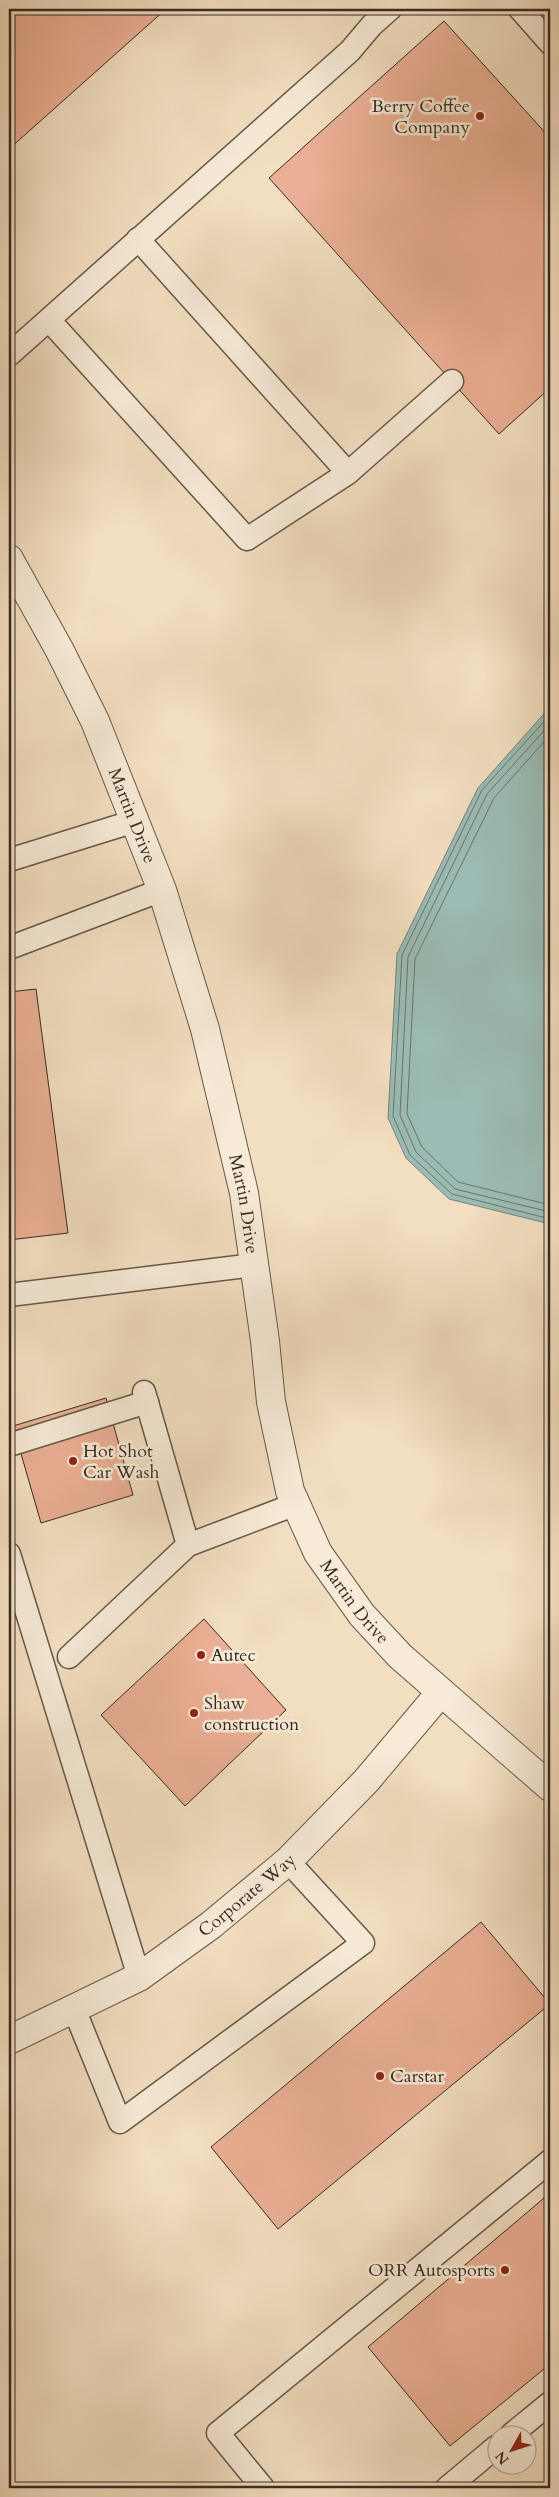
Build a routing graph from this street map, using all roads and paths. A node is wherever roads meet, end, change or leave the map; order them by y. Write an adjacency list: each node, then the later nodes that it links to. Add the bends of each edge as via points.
1 (390, 9): 4 (lane, via 372,24 350,51)
2 (520, 9): 3 (lane)
3 (550, 43)
4 (138, 239): 5 (lane); 8 (lane)
5 (49, 320): 6 (lane); 8 (lane, via 247,539)
6 (9, 355)
7 (452, 381): 8 (lane)
8 (348, 473)
9 (9, 559): 10 (street, Martin Drive, via 95,720)
10 (135, 821): 11 (lane); 12 (street, Martin Drive)
11 (9, 860)
12 (162, 890): 13 (lane); 14 (street, Martin Drive, via 205,1029 244,1193)
13 (9, 948)
14 (254, 1265): 15 (lane); 17 (street, Martin Drive, via 271,1402 290,1491)
15 (9, 1295)
16 (9, 1445): 18 (lane, via 146,1397)
17 (296, 1504): 18 (lane); 21 (street, Martin Drive, via 318,1553 362,1615 400,1656)
18 (188, 1545): 20 (lane)
19 (9, 1554): 24 (lane)
20 (69, 1657)
21 (441, 1692): 22 (street, Martin Drive); 23 (street, Corporate Way, via 366,1781)
22 (550, 1787)
23 (288, 1861): 24 (street, Corporate Way, via 211,1925); 25 (lane, via 364,1943 120,2122)
24 (139, 1977): 25 (street, Corporate Way)
25 (74, 2009): 26 (street, Corporate Way)
26 (9, 2040)
27 (550, 2161): 31 (lane, via 218,2433)
28 (550, 2402): 29 (lane)
29 (524, 2424)
30 (486, 2455): 32 (lane)
31 (263, 2488)
32 (447, 2488)

